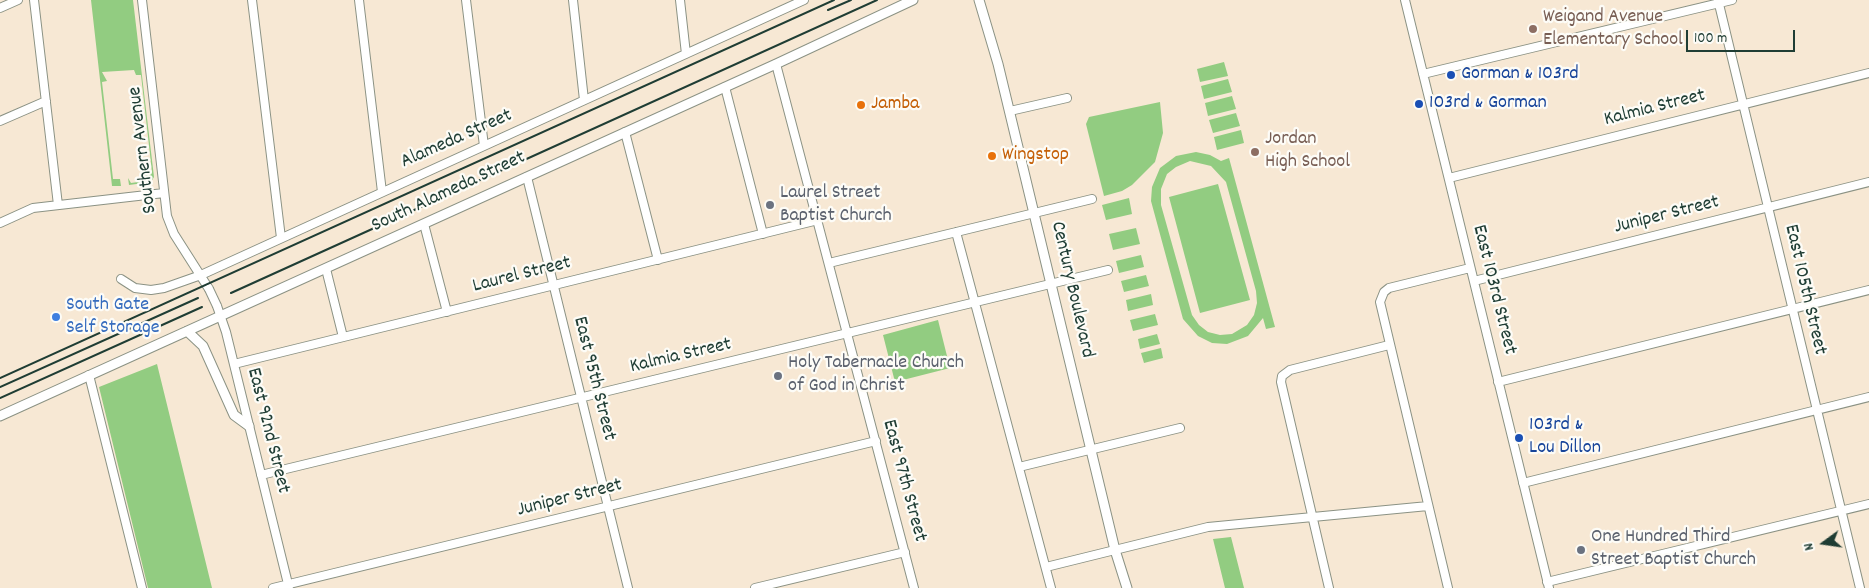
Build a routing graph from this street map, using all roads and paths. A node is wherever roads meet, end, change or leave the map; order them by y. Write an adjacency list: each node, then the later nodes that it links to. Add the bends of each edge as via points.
1 (18, 0): 16 (street)
2 (34, 0): 24 (street)
3 (142, 0): 34 (street, Southern Avenue)
4 (252, 0): 44 (street)
5 (359, 0): 33 (street)
6 (466, 0): 29 (street)
7 (573, 0): 23 (street)
8 (680, 0): 17 (street)
9 (804, 0): 15 (street, Alameda Street)
10 (913, 0): 18 (main road, South Alameda Street)
11 (979, 0): 26 (main road, Century Boulevard)
12 (1405, 0): 20 (street, East 103rd Street)
13 (1732, 0): 14 (street)
14 (1719, 2): 20 (street); 25 (street, East 105th Street)
15 (787, 4): 17 (street, Alameda Street)
16 (0, 8)
17 (686, 54): 23 (street, Alameda Street)
18 (776, 64): 21 (main road, South Alameda Street); 39 (street, East 97th Street)
19 (1869, 73): 25 (street, Kalmia Street)
20 (1423, 74): 31 (street, East 103rd Street)
21 (725, 86): 28 (main road, South Alameda Street); 43 (street)
22 (1067, 98): 26 (street)
23 (584, 100): 29 (street, Alameda Street)
24 (46, 101): 27 (street); 36 (street)
25 (1742, 103): 31 (street, Kalmia Street); 37 (street, East 105th Street)
26 (1010, 111): 38 (main road, Century Boulevard)
27 (0, 121)
28 (626, 132): 30 (main road, South Alameda Street); 45 (street)
29 (484, 146): 33 (street, Alameda Street)
30 (527, 177): 41 (main road, South Alameda Street); 54 (street, East 95th Street)
31 (1448, 178): 47 (street, East 103rd Street)
32 (1869, 182): 37 (street, Juniper Street)
33 (382, 192): 44 (street, Alameda Street)
34 (164, 193): 36 (street); 50 (street, Southern Avenue, via 171,228)
35 (1092, 199): 38 (street)
36 (58, 205): 40 (street, via 33,208)
37 (1768, 207): 52 (street, Juniper Street); 58 (street, East 105th Street)
38 (1035, 213): 42 (street); 53 (main road, Century Boulevard)
39 (818, 220): 43 (street, Laurel Street); 46 (street, East 97th Street)
40 (0, 223)
41 (424, 224): 48 (main road, South Alameda Street); 59 (street)
42 (956, 232): 46 (street); 57 (street)
43 (763, 234): 45 (street, Laurel Street)
44 (281, 238): 50 (street, Alameda Street)
45 (658, 260): 54 (street, Laurel Street)
46 (829, 264): 62 (street, East 97th Street)
47 (1470, 268): 52 (street, East 103rd Street); 64 (street, via 1389,288 1382,295 1380,311)
48 (326, 269): 60 (main road, South Alameda Street); 63 (street)
49 (1108, 270): 53 (street, Kalmia Street)
50 (201, 274): 51 (street, Alameda Street, via 151,290 135,288); 55 (street, Southern Avenue)
51 (121, 279)
52 (1474, 281): 67 (street, East 103rd Street)
53 (1052, 284): 57 (street, Kalmia Street); 75 (main road, Century Boulevard)
54 (553, 285): 59 (street, Laurel Street); 68 (street, East 95th Street)
55 (208, 287): 60 (street, East 92nd Street, bridge)
56 (1869, 290): 58 (street)
57 (975, 302): 62 (street, Kalmia Street); 76 (street)
58 (1792, 309): 67 (street); 70 (street, East 105th Street)
59 (447, 312): 63 (street, Laurel Street)
60 (221, 316): 61 (main road, South Alameda Street); 65 (street, East 92nd Street)
61 (187, 331): 66 (main road, South Alameda Street); 72 (main road, via 203,346 234,416)
62 (847, 334): 68 (street, Kalmia Street); 74 (street, East 97th Street)
63 (343, 337): 65 (street, Laurel Street)
64 (1389, 345): 81 (street); 83 (street, via 1290,370 1282,376 1280,388)
65 (234, 364): 72 (street, East 92nd Street)
66 (89, 376): 71 (main road, South Alameda Street); 89 (street)
67 (1498, 382): 78 (street, East 103rd Street)
68 (580, 397): 77 (street, Kalmia Street); 80 (street, East 95th Street)
69 (1869, 397): 70 (street)
70 (1816, 410): 78 (street); 82 (street, East 105th Street)
71 (0, 416)
72 (249, 426): 77 (street, East 92nd Street)
73 (1180, 428): 75 (street)
74 (876, 441): 80 (street, Juniper Street); 85 (street, East 97th Street)
75 (1091, 449): 76 (street); 84 (main road, Century Boulevard)
76 (1019, 467): 86 (street)
77 (262, 475): 88 (street, East 92nd Street)
78 (1523, 483): 87 (street, East 103rd Street)
79 (1869, 504): 82 (street)
80 (607, 506): 88 (street, Juniper Street); 91 (street, East 95th Street)
81 (1428, 506): 83 (street); 97 (street)
82 (1841, 511): 87 (street); 98 (street, East 105th Street)
83 (1312, 517): 84 (street, via 1208,527); 96 (street)
84 (1115, 550): 86 (street); 95 (main road, Century Boulevard)
85 (905, 552): 92 (street); 93 (street, East 97th Street)
86 (1046, 567): 94 (street)
87 (1548, 585)
88 (289, 587): 90 (street, Juniper Street)
89 (142, 588)
90 (273, 588)
91 (628, 588)
92 (755, 588)
93 (914, 588)
94 (1051, 588)
95 (1126, 588)
96 (1329, 588)
97 (1448, 588)
98 (1860, 588)

